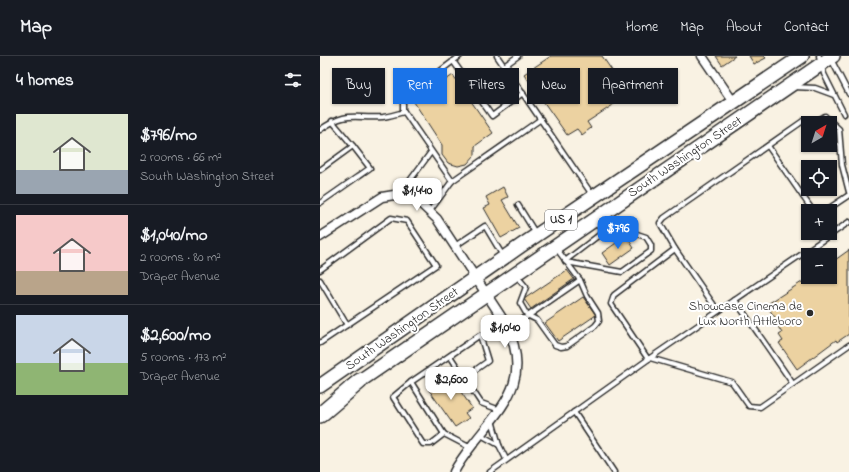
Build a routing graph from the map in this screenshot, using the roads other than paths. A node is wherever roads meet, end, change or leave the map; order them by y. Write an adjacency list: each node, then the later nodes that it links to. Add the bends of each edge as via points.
1 (460, 56): 7 (lane)
2 (497, 56): 8 (lane)
3 (518, 56): 8 (lane)
4 (702, 56): 13 (street)
5 (802, 56): 13 (main road, South Washington Street / US 1)
6 (826, 58): 9 (main road, South Washington Street / US 1); 11 (lane); 12 (lane)
7 (453, 61): 10 (lane, via 492,116); 14 (lane, via 404,100)
8 (504, 66): 10 (lane)
9 (788, 87): 12 (lane, via 815,88); 32 (main road, South Washington Street / US 1)
10 (523, 93): 16 (lane)
11 (849, 94)
12 (834, 95): 15 (lane)
13 (734, 103): 26 (main road, South Washington Street / US 1)
14 (404, 112): 17 (lane, via 383,117 350,115); 21 (lane)
15 (844, 114)
16 (541, 119): 23 (lane); 26 (lane)
17 (332, 121): 18 (lane); 19 (lane)
18 (320, 130)
19 (353, 146): 22 (lane); 27 (lane, via 370,168)
20 (768, 146): 24 (lane, via 803,122 814,123 825,116 839,129 842,165); 28 (lane); 41 (lane, via 664,218 660,223)
21 (430, 152): 23 (lane); 25 (lane)
22 (320, 170)
23 (452, 181): 31 (lane)
24 (849, 193): 29 (lane)
25 (400, 194): 31 (street, via 417,200); 37 (street, via 382,196)
26 (594, 198): 36 (main road, South Washington Street / US 1)
27 (320, 203)
28 (808, 204)
29 (835, 204)
30 (518, 205): 36 (lane)
31 (430, 211): 39 (street)
32 (597, 217): 34 (lane); 40 (main road, South Washington Street / US 1)
33 (849, 222): 35 (lane)
34 (607, 229): 43 (lane); 43 (lane, via 618,228 646,236 651,251 622,272)
35 (837, 229)
36 (537, 236): 42 (main road, South Washington Street / US 1)
37 (320, 237)
38 (820, 240): 50 (lane)
39 (455, 246): 42 (lane, via 485,226); 46 (street)
40 (554, 246): 43 (lane); 45 (main road, South Washington Street / US 1)
41 (675, 250): 51 (lane); 58 (lane, via 614,295 611,304)
42 (505, 258): 46 (main road, South Washington Street / US 1)
43 (565, 262): 48 (lane)
44 (320, 270): 53 (lane, via 391,218 407,221 436,265)
45 (516, 275): 49 (main road, South Washington Street / US 1); 52 (lane, via 526,287 520,302)
46 (476, 278): 49 (street); 63 (main road, South Washington Street / US 1)
47 (320, 280): 53 (lane)
48 (580, 280): 52 (lane); 52 (lane, via 586,296 598,313 599,320 595,326 567,346 555,345 537,320)
49 (486, 293): 54 (street); 60 (main road, South Washington Street / US 1)
50 (736, 300): 51 (lane); 62 (lane)
51 (718, 311): 58 (lane)
52 (527, 315): 54 (lane)
53 (347, 324): 55 (lane)
54 (509, 330): 65 (street, via 515,346 517,369 508,398)
55 (320, 343)
56 (849, 345): 62 (lane)
57 (450, 356): 59 (lane); 59 (lane, via 480,335 488,361); 61 (lane)
58 (649, 359): 62 (lane, via 732,382 750,406 760,407); 66 (lane)
59 (464, 378): 65 (lane, via 481,403)
60 (360, 381): 64 (main road, South Washington Street / US 1); 67 (highway)
61 (411, 382): 69 (lane); 69 (lane, via 393,397 423,444 431,444)
62 (793, 384)
63 (320, 386)
64 (320, 408)
65 (500, 410): 68 (street)
66 (574, 412): 73 (lane); 76 (lane)
67 (320, 415)
68 (492, 420): 70 (street); 71 (lane)
69 (444, 434): 72 (lane)
70 (481, 435): 71 (lane); 72 (street)
71 (499, 445): 73 (lane)
72 (471, 448): 74 (street)
73 (506, 459): 75 (lane)
74 (454, 472)
75 (490, 472)
76 (614, 472)

